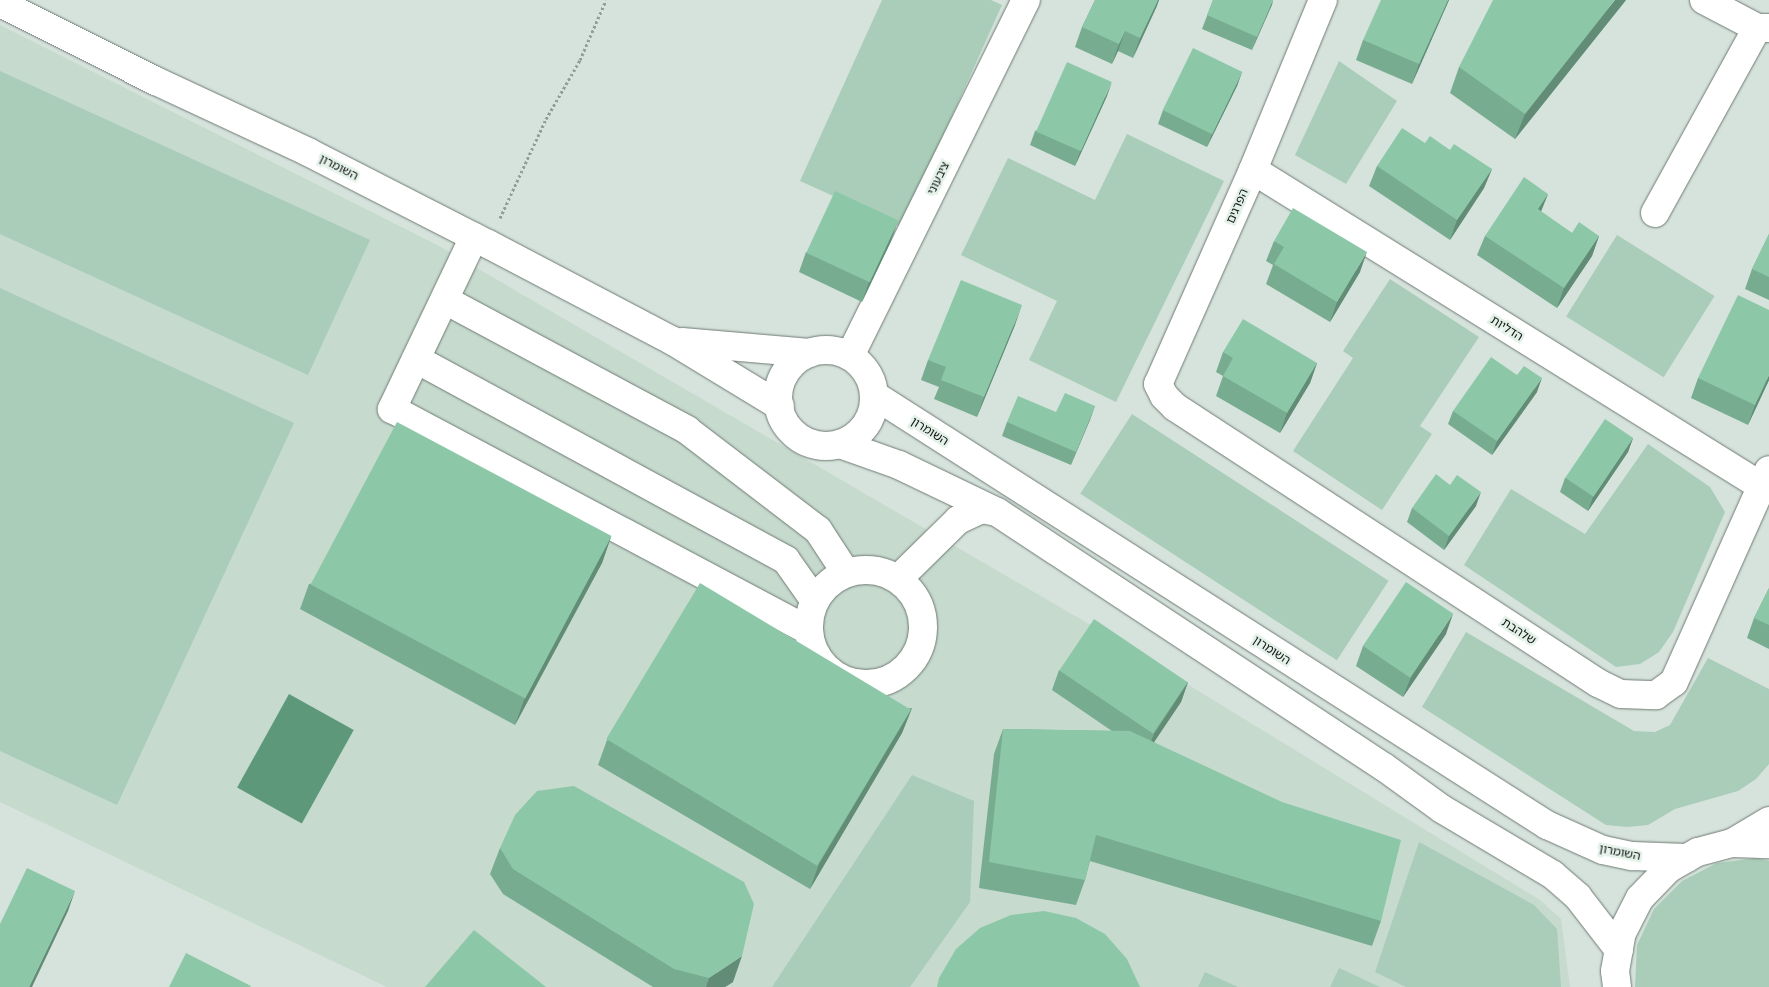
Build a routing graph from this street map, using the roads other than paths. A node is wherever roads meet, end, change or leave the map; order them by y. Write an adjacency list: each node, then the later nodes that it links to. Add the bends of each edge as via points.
1 (1026, 0): 12 (street, ציבעוני)
2 (1323, 0): 6 (street, הפרגים)
3 (1704, 0): 5 (street)
4 (0, 3): 8 (street, השומרון)
5 (1763, 28): 7 (street)
6 (1253, 170): 16 (street, הפרגים, via 1158,384); 18 (street, הדליות)
7 (1655, 213)
8 (481, 240): 9 (street); 10 (street, השומרון)
9 (445, 300): 13 (street); 20 (street, via 687,430 818,530)
10 (673, 341): 11 (street, השומרון); 15 (street, השומרון)
11 (810, 353): 12 (street, via 824,350); 15 (street, via 787,371 780,384)
12 (850, 356): 14 (street, via 869,376)
13 (416, 359): 22 (street, via 786,560); 23 (street, via 392,409)
14 (874, 395): 17 (street, via 868,421 851,439); 27 (street, השומרון, via 1547,824 1603,850 1632,856)
15 (780, 406): 17 (street, via 788,427 799,437 812,444)
16 (1175, 407): 18 (street, שלהבת, via 1589,677 1621,694 1656,694 1674,682)
17 (840, 444): 19 (street, via 899,465)
18 (1765, 478)
19 (997, 512): 21 (street, via 982,509 958,520); 28 (street, via 1384,767 1442,809 1553,875 1578,897)
20 (846, 574): 21 (street, via 866,569); 22 (street, via 823,588)
21 (898, 579): 23 (street, via 918,602 924,632 913,661 889,681 858,684 843,680 819,660)
22 (815, 601): 23 (street)
23 (808, 631)
24 (1769, 821): 25 (street)
25 (1732, 843): 26 (street); 27 (street)
26 (1769, 844)
27 (1687, 858): 28 (street, via 1668,869 1640,898 1622,933)
28 (1619, 950): 29 (street, via 1615,971)
29 (1617, 987)

